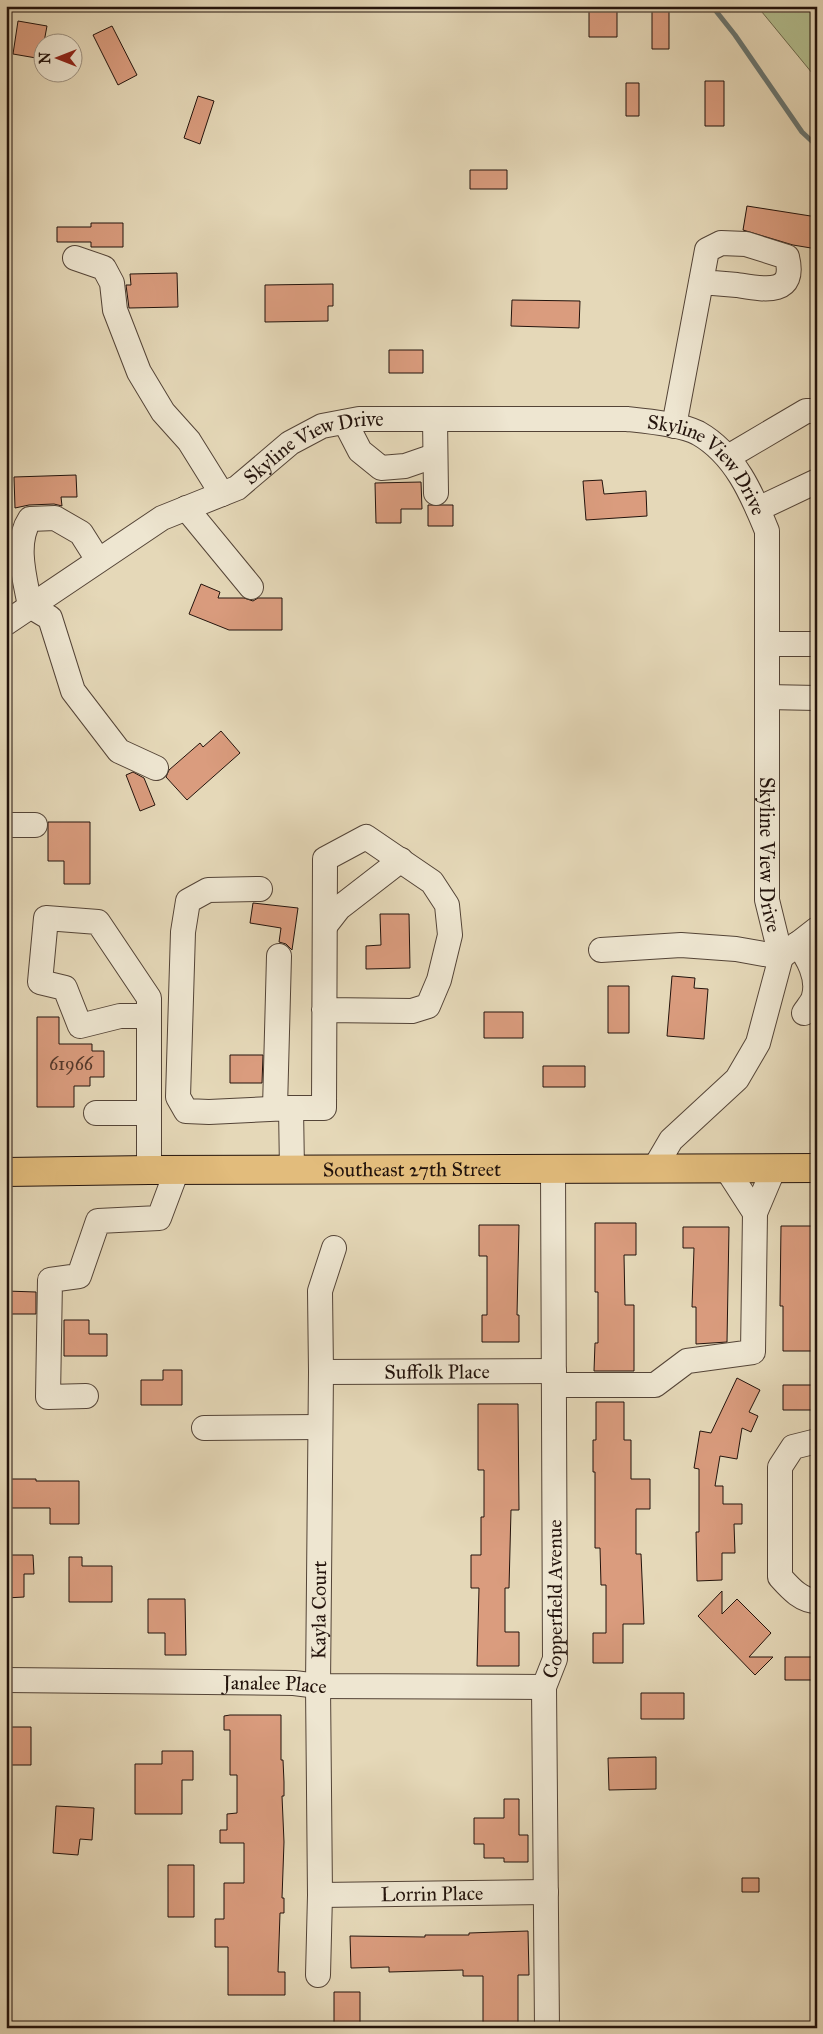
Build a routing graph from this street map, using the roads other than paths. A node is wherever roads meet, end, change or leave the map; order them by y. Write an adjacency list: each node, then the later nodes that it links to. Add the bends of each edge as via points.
1 (75, 258): 11 (street, via 104,268 112,282 115,310 139,372 163,412 189,441)
2 (701, 282): 6 (street)
3 (817, 411): 8 (street, via 806,411)
4 (435, 419): 5 (street, Skyline View Drive); 6 (street, Skyline View Drive, via 627,419); 7 (street)
5 (345, 422): 7 (street, via 360,451 381,468 405,466); 11 (street, Skyline View Drive, via 322,426 290,444 236,488)
6 (674, 426): 8 (street, Skyline View Drive, via 697,433)
7 (434, 456): 10 (street)
8 (728, 457): 13 (street, Skyline View Drive)
9 (817, 481): 13 (street)
10 (436, 493)
11 (222, 494): 12 (street, Skyline View Drive)
12 (186, 508): 14 (street, Skyline View Drive, via 162,518); 15 (street)
13 (758, 509): 18 (street, Skyline View Drive, via 767,531)
14 (98, 560): 16 (street, Skyline View Drive); 16 (street, via 81,533 55,518 30,518 24,528 22,565)
15 (251, 587)
16 (30, 606): 17 (street, Skyline View Drive); 22 (street, via 50,618 73,691 119,750)
17 (6, 623)
18 (767, 644): 19 (street); 20 (street, Skyline View Drive)
19 (817, 644)
20 (767, 697): 21 (street); 30 (street, Skyline View Drive, via 767,900)
21 (817, 698)
22 (156, 768)
23 (6, 825): 24 (street)
24 (35, 825)
25 (401, 860): 27 (street, via 339,908); 27 (street, via 366,837 325,860); 32 (street, via 432,882 447,905 450,935 439,980 428,1006 412,1011)
26 (260, 889): 36 (street, via 208,890 188,901 182,932 178,1098 186,1111)
27 (325, 926): 32 (street)
28 (817, 929): 30 (street)
29 (601, 950): 30 (street, via 681,945)
30 (789, 950): 33 (street, via 807,955 814,977 815,996); 35 (street, Skyline View Drive)
31 (279, 956): 36 (street)
32 (324, 1010): 36 (street, via 324,1108)
33 (811, 1013): 35 (street, via 792,1014)
34 (149, 1016): 34 (street, via 149,998 98,922 46,918 40,982 65,988 80,1026 120,1016); 38 (street)
35 (763, 1026): 39 (street, Skyline View Drive, via 758,1043 737,1079 671,1140)
36 (283, 1108): 46 (street)
37 (96, 1113): 38 (street)
38 (149, 1113): 44 (street)
39 (654, 1168): 40 (main road, Southeast 27th Street); 43 (main road, Southeast 27th Street)
40 (726, 1168): 41 (main road, Southeast 27th Street); 48 (street)
41 (774, 1168): 42 (main road, Southeast 27th Street); 48 (street)
42 (817, 1168)
43 (553, 1169): 46 (main road, Southeast 27th Street); 51 (street, Copperfield Avenue)
44 (149, 1170): 45 (main road, Southeast 27th Street); 47 (main road, Southeast 27th Street)
45 (177, 1170): 46 (main road, Southeast 27th Street); 52 (street, via 159,1218 98,1221 79,1276 50,1280 48,1397)
46 (292, 1170)
47 (7, 1172)
48 (755, 1213): 51 (street, Suffolk Place, via 754,1352 687,1361 655,1385)
49 (334, 1248): 50 (street, Kayla Court, via 320,1291)
50 (321, 1372): 51 (street, Suffolk Place); 53 (street, Kayla Court)
51 (554, 1378): 59 (street, Copperfield Avenue, via 555,1659)
52 (86, 1396)
53 (319, 1427): 54 (street); 58 (street, Kayla Court)
54 (204, 1428)
55 (817, 1441): 56 (street, via 793,1447 780,1467 780,1577 808,1601)
56 (817, 1601)
57 (6, 1680): 58 (street, Janalee Place, via 294,1683)
58 (318, 1686): 59 (street, Janalee Place); 61 (street, Kayla Court)
59 (544, 1687): 60 (street, Copperfield Avenue)
60 (546, 1892): 61 (street, Lorrin Place); 63 (street, Copperfield Avenue)
61 (320, 1895): 62 (street, Kayla Court)
62 (318, 1975)
63 (547, 2028)

